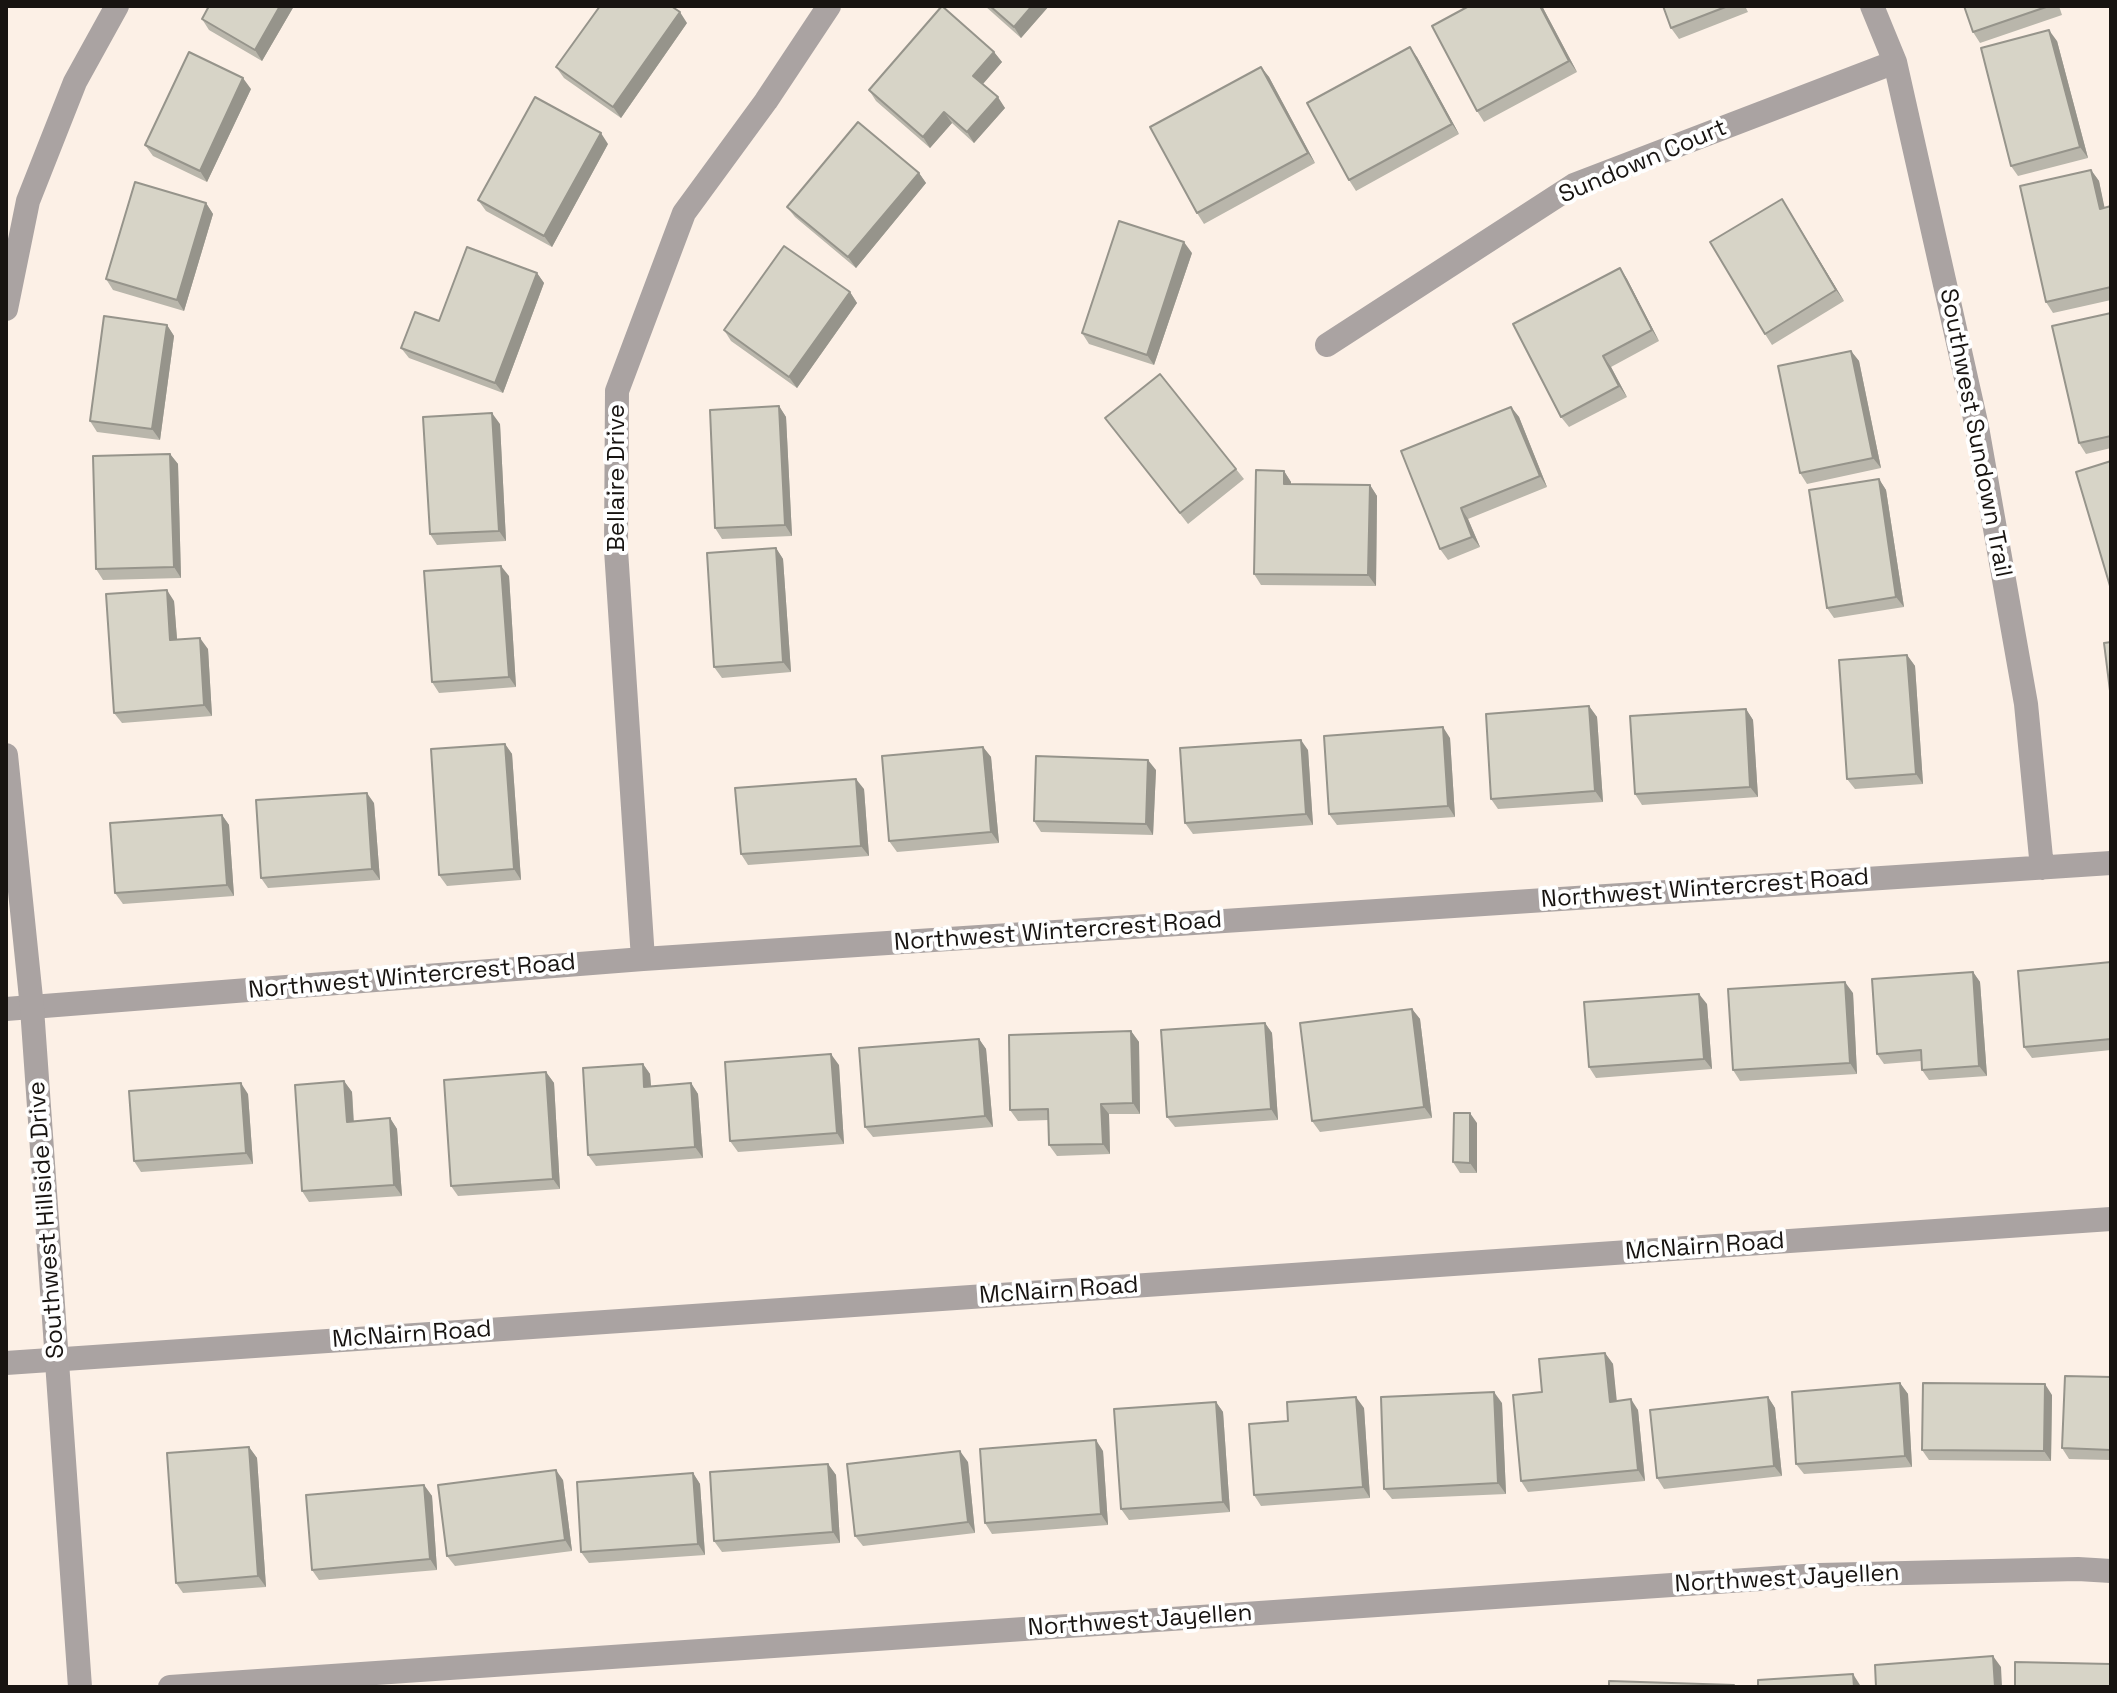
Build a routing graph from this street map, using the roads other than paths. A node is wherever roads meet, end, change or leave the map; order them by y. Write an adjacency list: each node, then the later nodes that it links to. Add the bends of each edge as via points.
1 (117, 6): 5 (street, via 75,82 28,201)
2 (829, 6): 10 (street, Bellaire Drive, via 684,213 617,391 616,550)
3 (1872, 6): 4 (street, Southwest Sundown Trail)
4 (1895, 62): 6 (street, Sundown Court, via 1574,185); 9 (street, Southwest Sundown Trail, via 1977,427 2026,704)
5 (6, 309)
6 (1327, 345)
7 (6, 755): 11 (street, Southwest Hillside Drive)
8 (2111, 863): 9 (street, Northwest Wintercrest Road)
9 (2042, 868): 10 (street, Northwest Wintercrest Road)
10 (643, 959): 11 (street, Northwest Wintercrest Road)
11 (32, 1008): 12 (street, Northwest Wintercrest Road); 14 (street, Southwest Hillside Drive)
12 (6, 1009)
13 (2111, 1219): 14 (street, McNairn Road)
14 (56, 1359): 15 (street, McNairn Road); 17 (street, Southwest Hillside Drive)
15 (6, 1363)
16 (2111, 1571): 18 (street, Northwest Jayellen, via 1819,1575)
17 (80, 1687)
18 (170, 1687)

